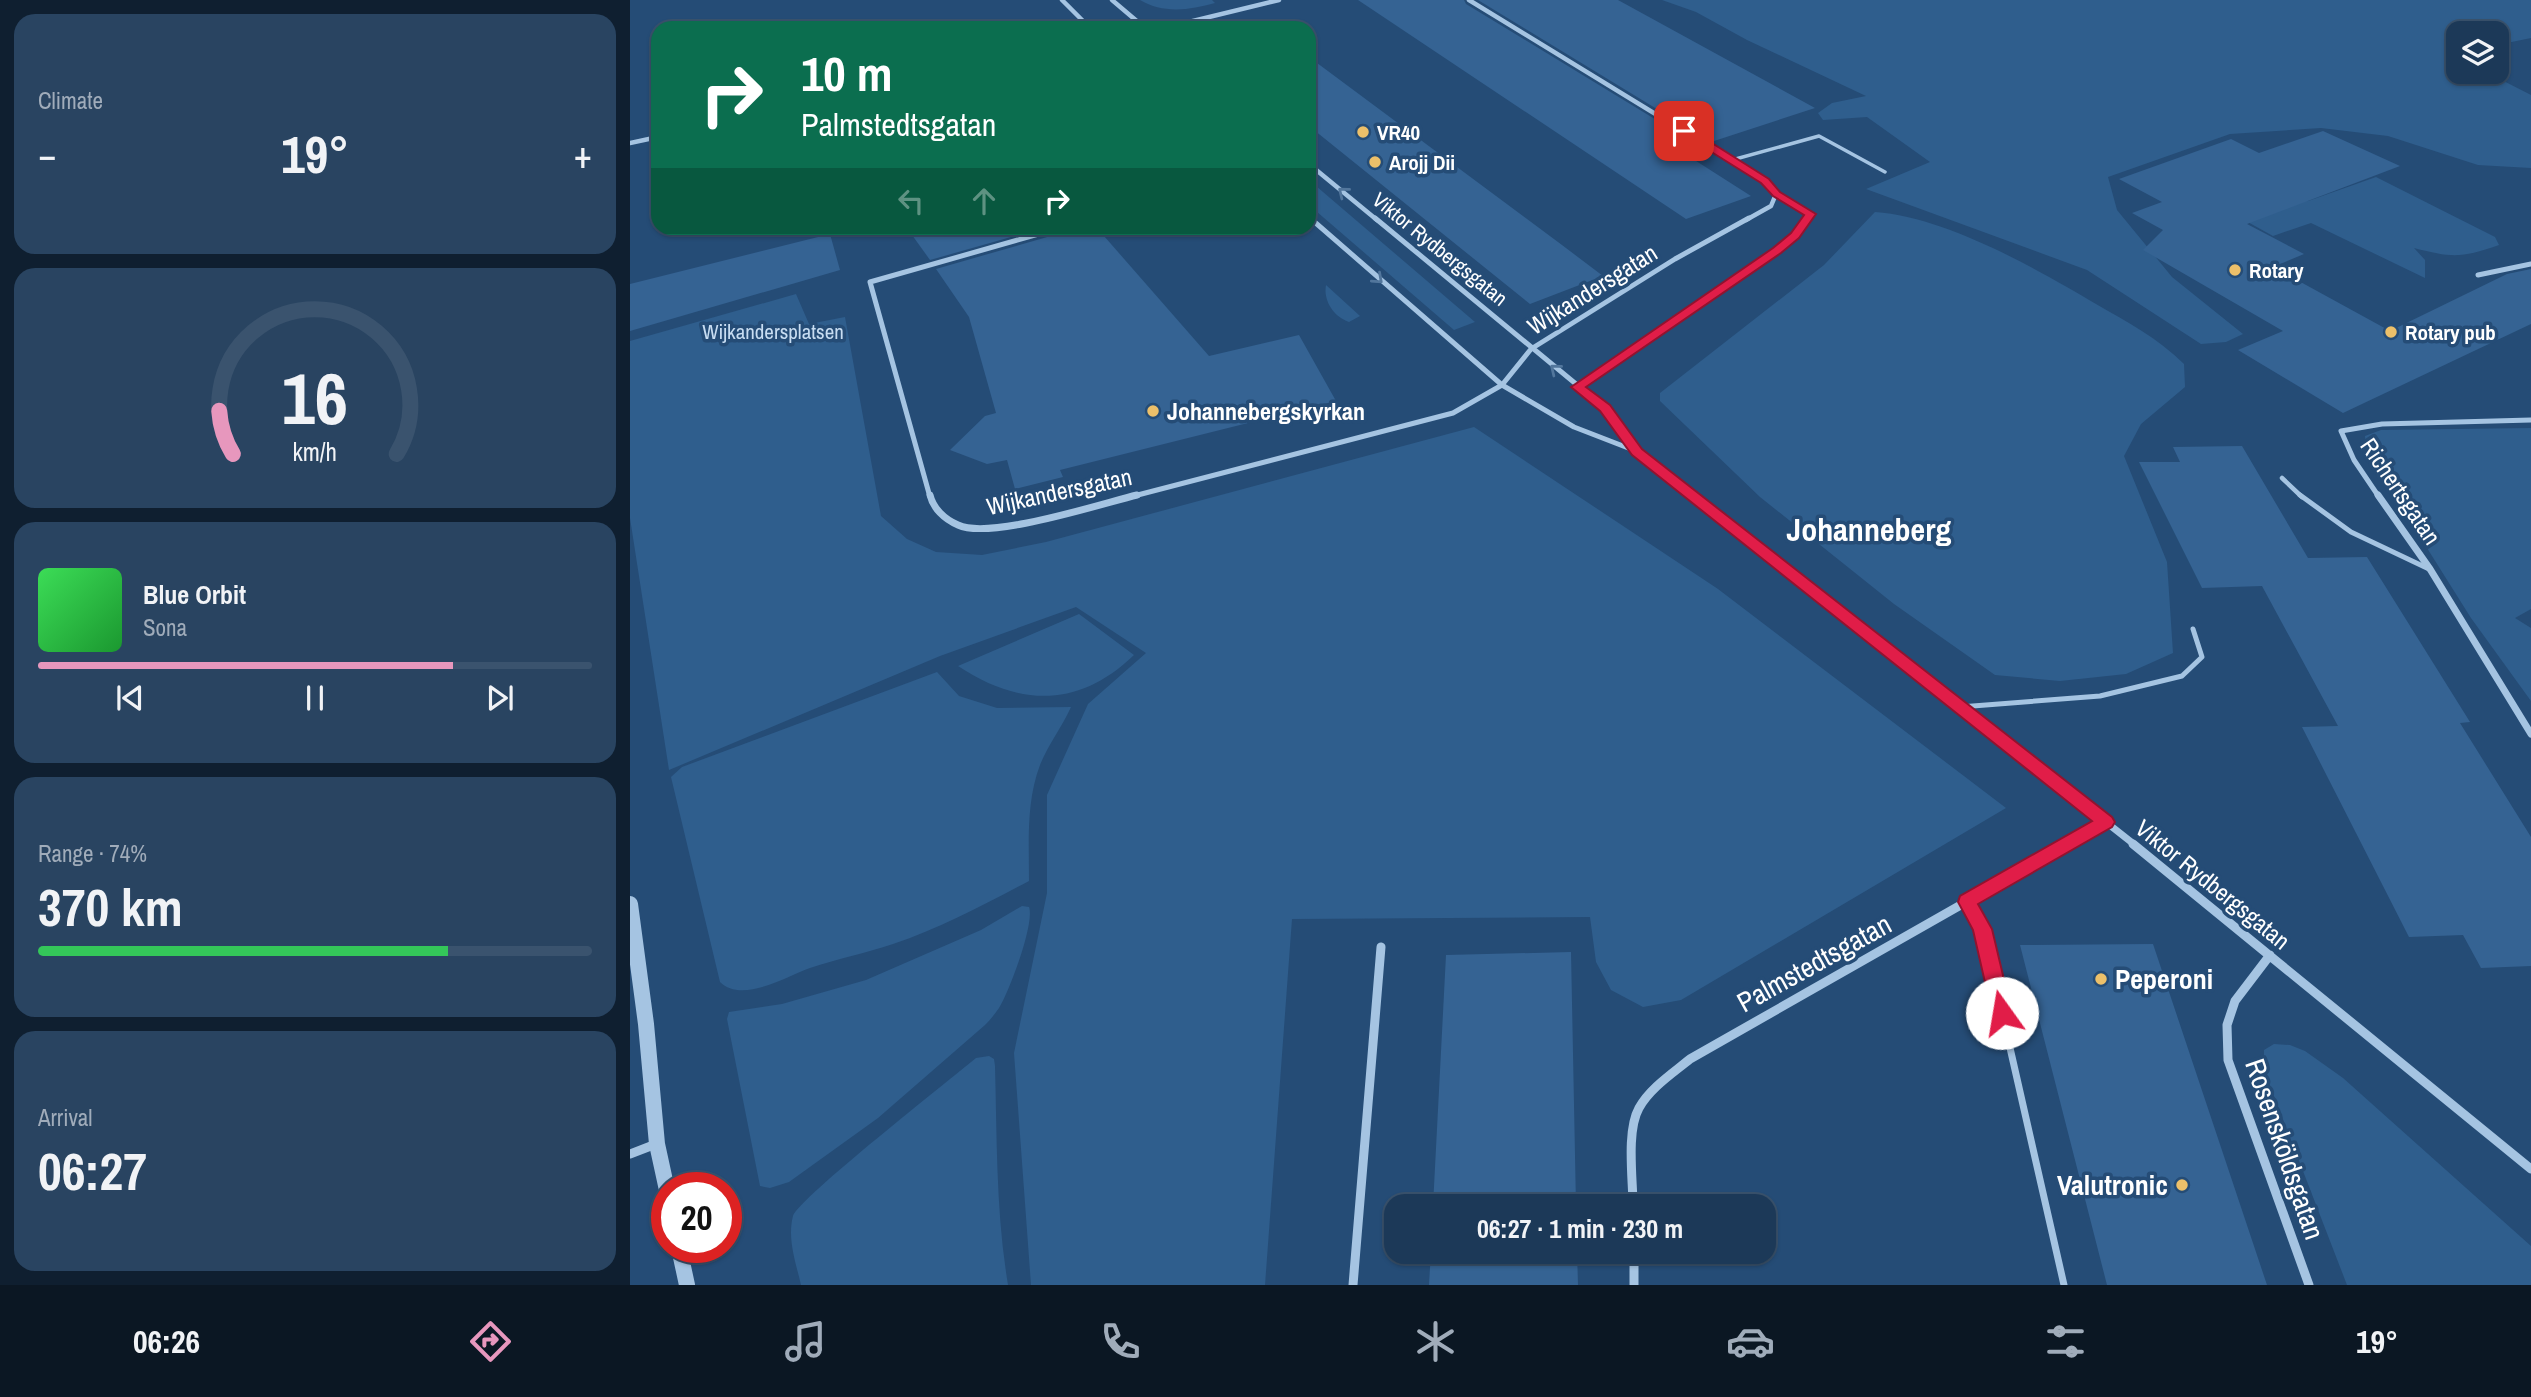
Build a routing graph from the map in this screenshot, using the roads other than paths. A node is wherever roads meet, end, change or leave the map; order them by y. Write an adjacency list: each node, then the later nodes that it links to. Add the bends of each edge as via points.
1 (1062, 0): 5 (street)
2 (1112, 0): 6 (street)
3 (1279, 0): 7 (street)
4 (1469, 0): 10 (street)
5 (1083, 21)
6 (1137, 21)
7 (1193, 21)
8 (651, 138): 9 (street)
9 (630, 143)
10 (1732, 160): 12 (lane, via 1819,136); 13 (street, via 1765,181)
11 (1316, 170): 18 (street, Viktor Rydbergsgatan, one-way to 11)
12 (1885, 172)
13 (1776, 194): 18 (street, Wijkandersgatan, via 1771,205); 20 (street, via 1810,214 1795,236)
14 (1316, 223): 19 (street, Viktor Rydbergsgatan, one-way to 19)
15 (1035, 235): 19 (street, Wijkandersgatan, via 870,282 933,507 959,526 995,528 1055,516 1339,444 1453,413)
16 (2531, 264): 17 (street)
17 (2478, 275)
18 (1531, 349): 19 (street, Wijkandersgatan); 20 (street, Viktor Rydbergsgatan, one-way to 18)
19 (1502, 385): 22 (street, Viktor Rydbergsgatan, via 1574,427)
20 (1577, 387): 22 (street, Viktor Rydbergsgatan, via 1605,408)
21 (2531, 420): 24 (street, Richertsgatan, via 2382,424 2342,431 2354,460)
22 (1637, 452): 26 (street, Viktor Rydbergsgatan)
23 (2282, 478): 24 (lane, via 2311,506 2361,540)
24 (2430, 569): 27 (street, Richertsgatan)
25 (2193, 629): 26 (lane, via 2202,657 2182,676 2100,696)
26 (1960, 707): 28 (street, Viktor Rydbergsgatan)
27 (2531, 734)
28 (2106, 822): 29 (street, Palmstedtsgatan); 32 (street, Viktor Rydbergsgatan)
29 (1967, 902): 37 (street, Palmstedtsgatan, via 1690,1059 1638,1110); 43 (lane, via 1982,929 1990,960)
30 (630, 904): 33 (street)
31 (1381, 947): 41 (street)
32 (2270, 955): 35 (street, Viktor Rydbergsgatan); 44 (street, Rosensköldsgatan, via 2235,1001 2227,1026 2228,1060)
33 (657, 1144): 34 (street); 36 (street)
34 (630, 1154)
35 (2531, 1169)
36 (663, 1172)
37 (1633, 1194)
38 (682, 1263): 40 (street)
39 (1634, 1264): 42 (street)
40 (687, 1285)
41 (1353, 1285)
42 (1634, 1285)
43 (2064, 1285)
44 (2309, 1285)

